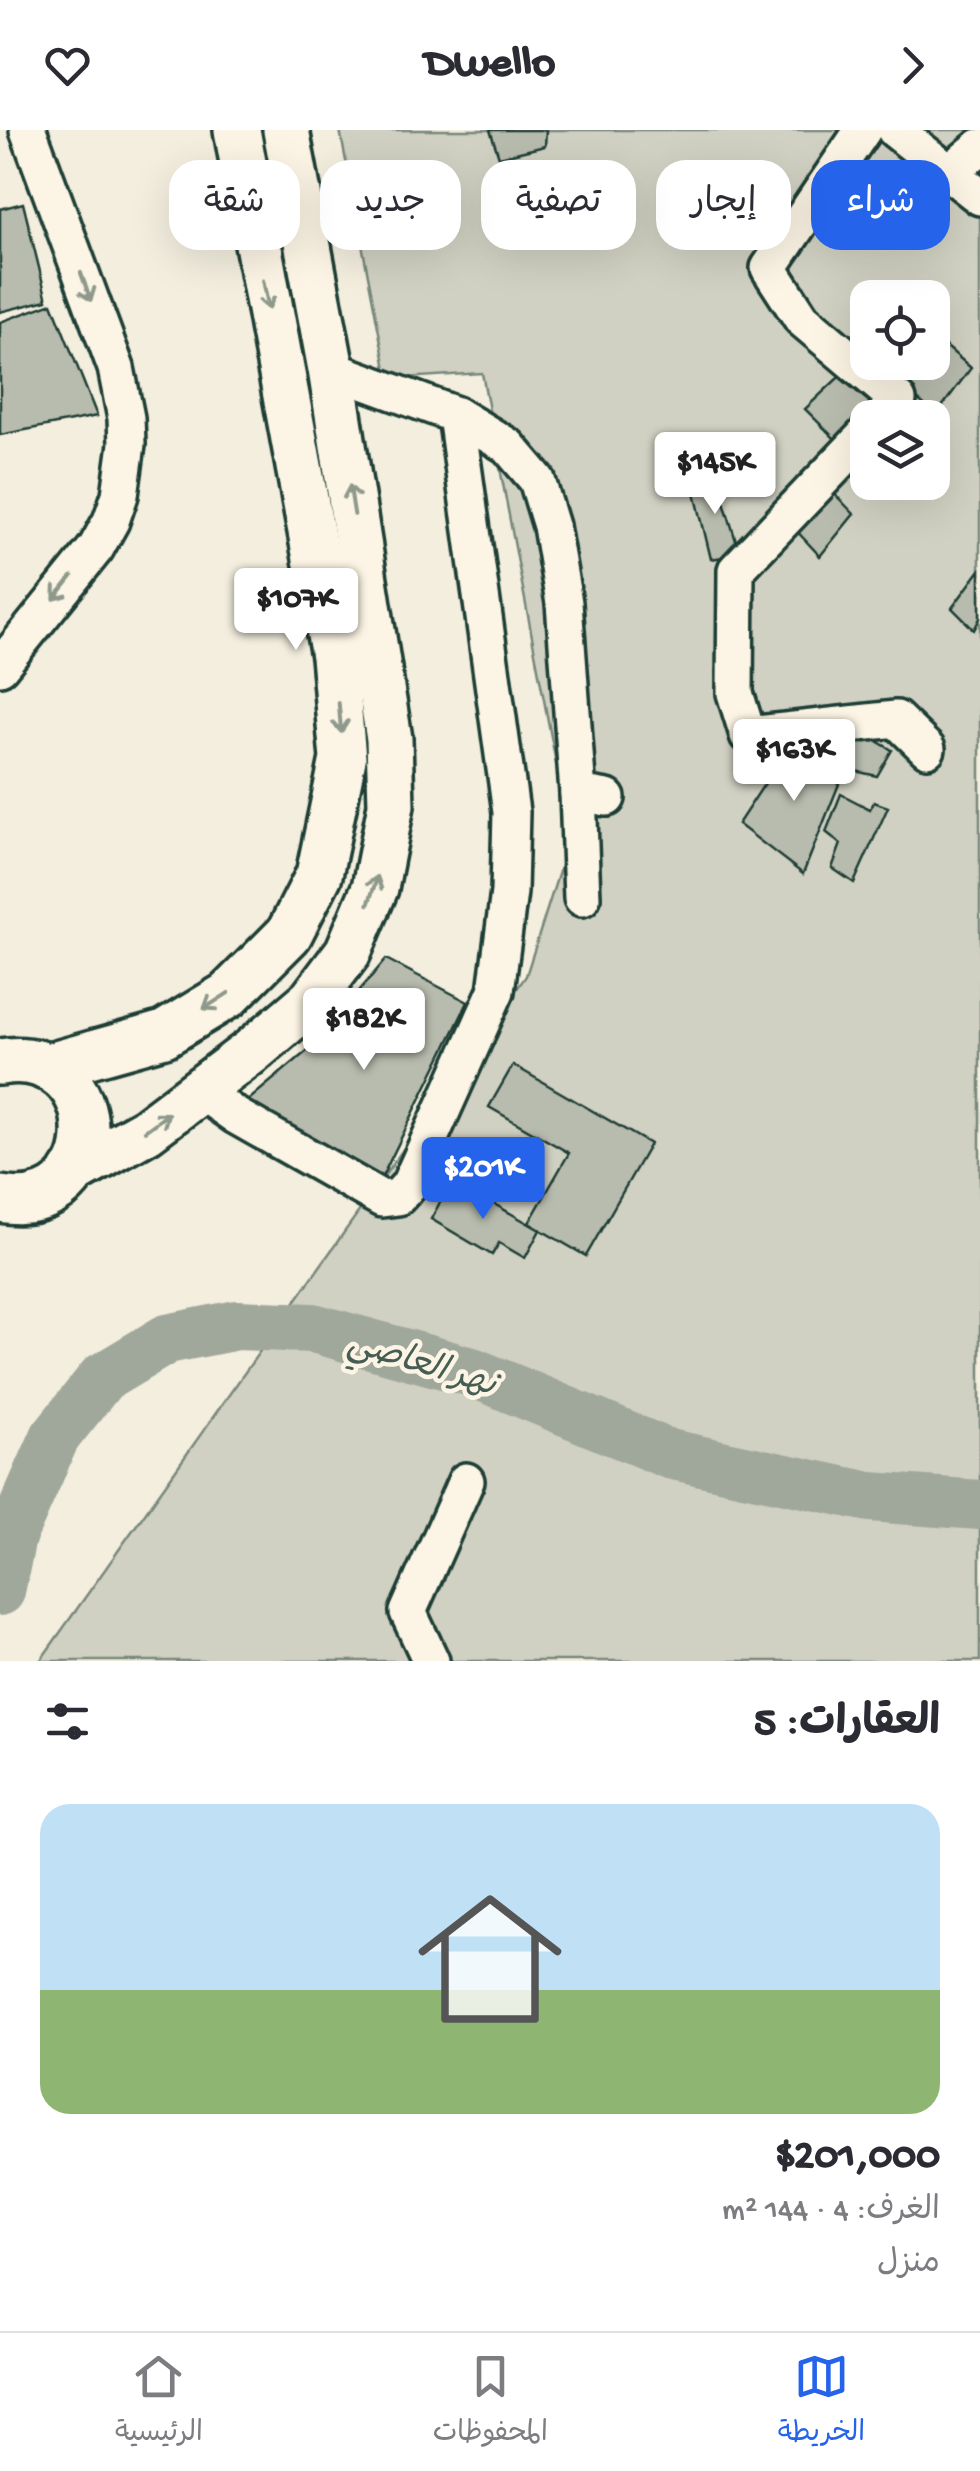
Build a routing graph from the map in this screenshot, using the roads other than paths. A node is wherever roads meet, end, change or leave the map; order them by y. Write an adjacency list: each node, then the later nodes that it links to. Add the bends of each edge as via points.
1 (28, 130): 15 (street, one-way to 15, via 116,368 127,444 120,495 104,534)
2 (236, 130): 19 (main road, one-way to 19, via 334,656 343,760 319,875 290,934 228,995 164,1034)
3 (286, 130): 11 (main road)
4 (863, 130): 12 (street, via 769,268 802,320)
5 (895, 130): 7 (street)
6 (980, 147): 8 (street)
7 (933, 160)
8 (950, 172)
9 (950, 174): 10 (street)
10 (980, 197)
11 (331, 369): 13 (street); 20 (main road, one-way to 11, via 312,1000 348,952 375,888 388,822 389,739)
12 (898, 400)
13 (456, 414): 17 (street, via 508,446 536,480 551,526 592,795); 20 (street, via 511,812 496,991 398,1198 382,1199)
14 (850, 451): 16 (street, via 736,570 735,693 748,735 896,719)
15 (0, 667)
16 (926, 749)
17 (582, 898)
18 (0, 1062): 19 (main road)
19 (46, 1067): 21 (main road, via 82,1105 86,1139)
20 (200, 1090): 21 (main road, one-way to 20)
21 (73, 1172): 22 (main road, via 46,1194)
22 (10, 1208)
23 (466, 1481): 24 (street, via 408,1612)
24 (431, 1661)

